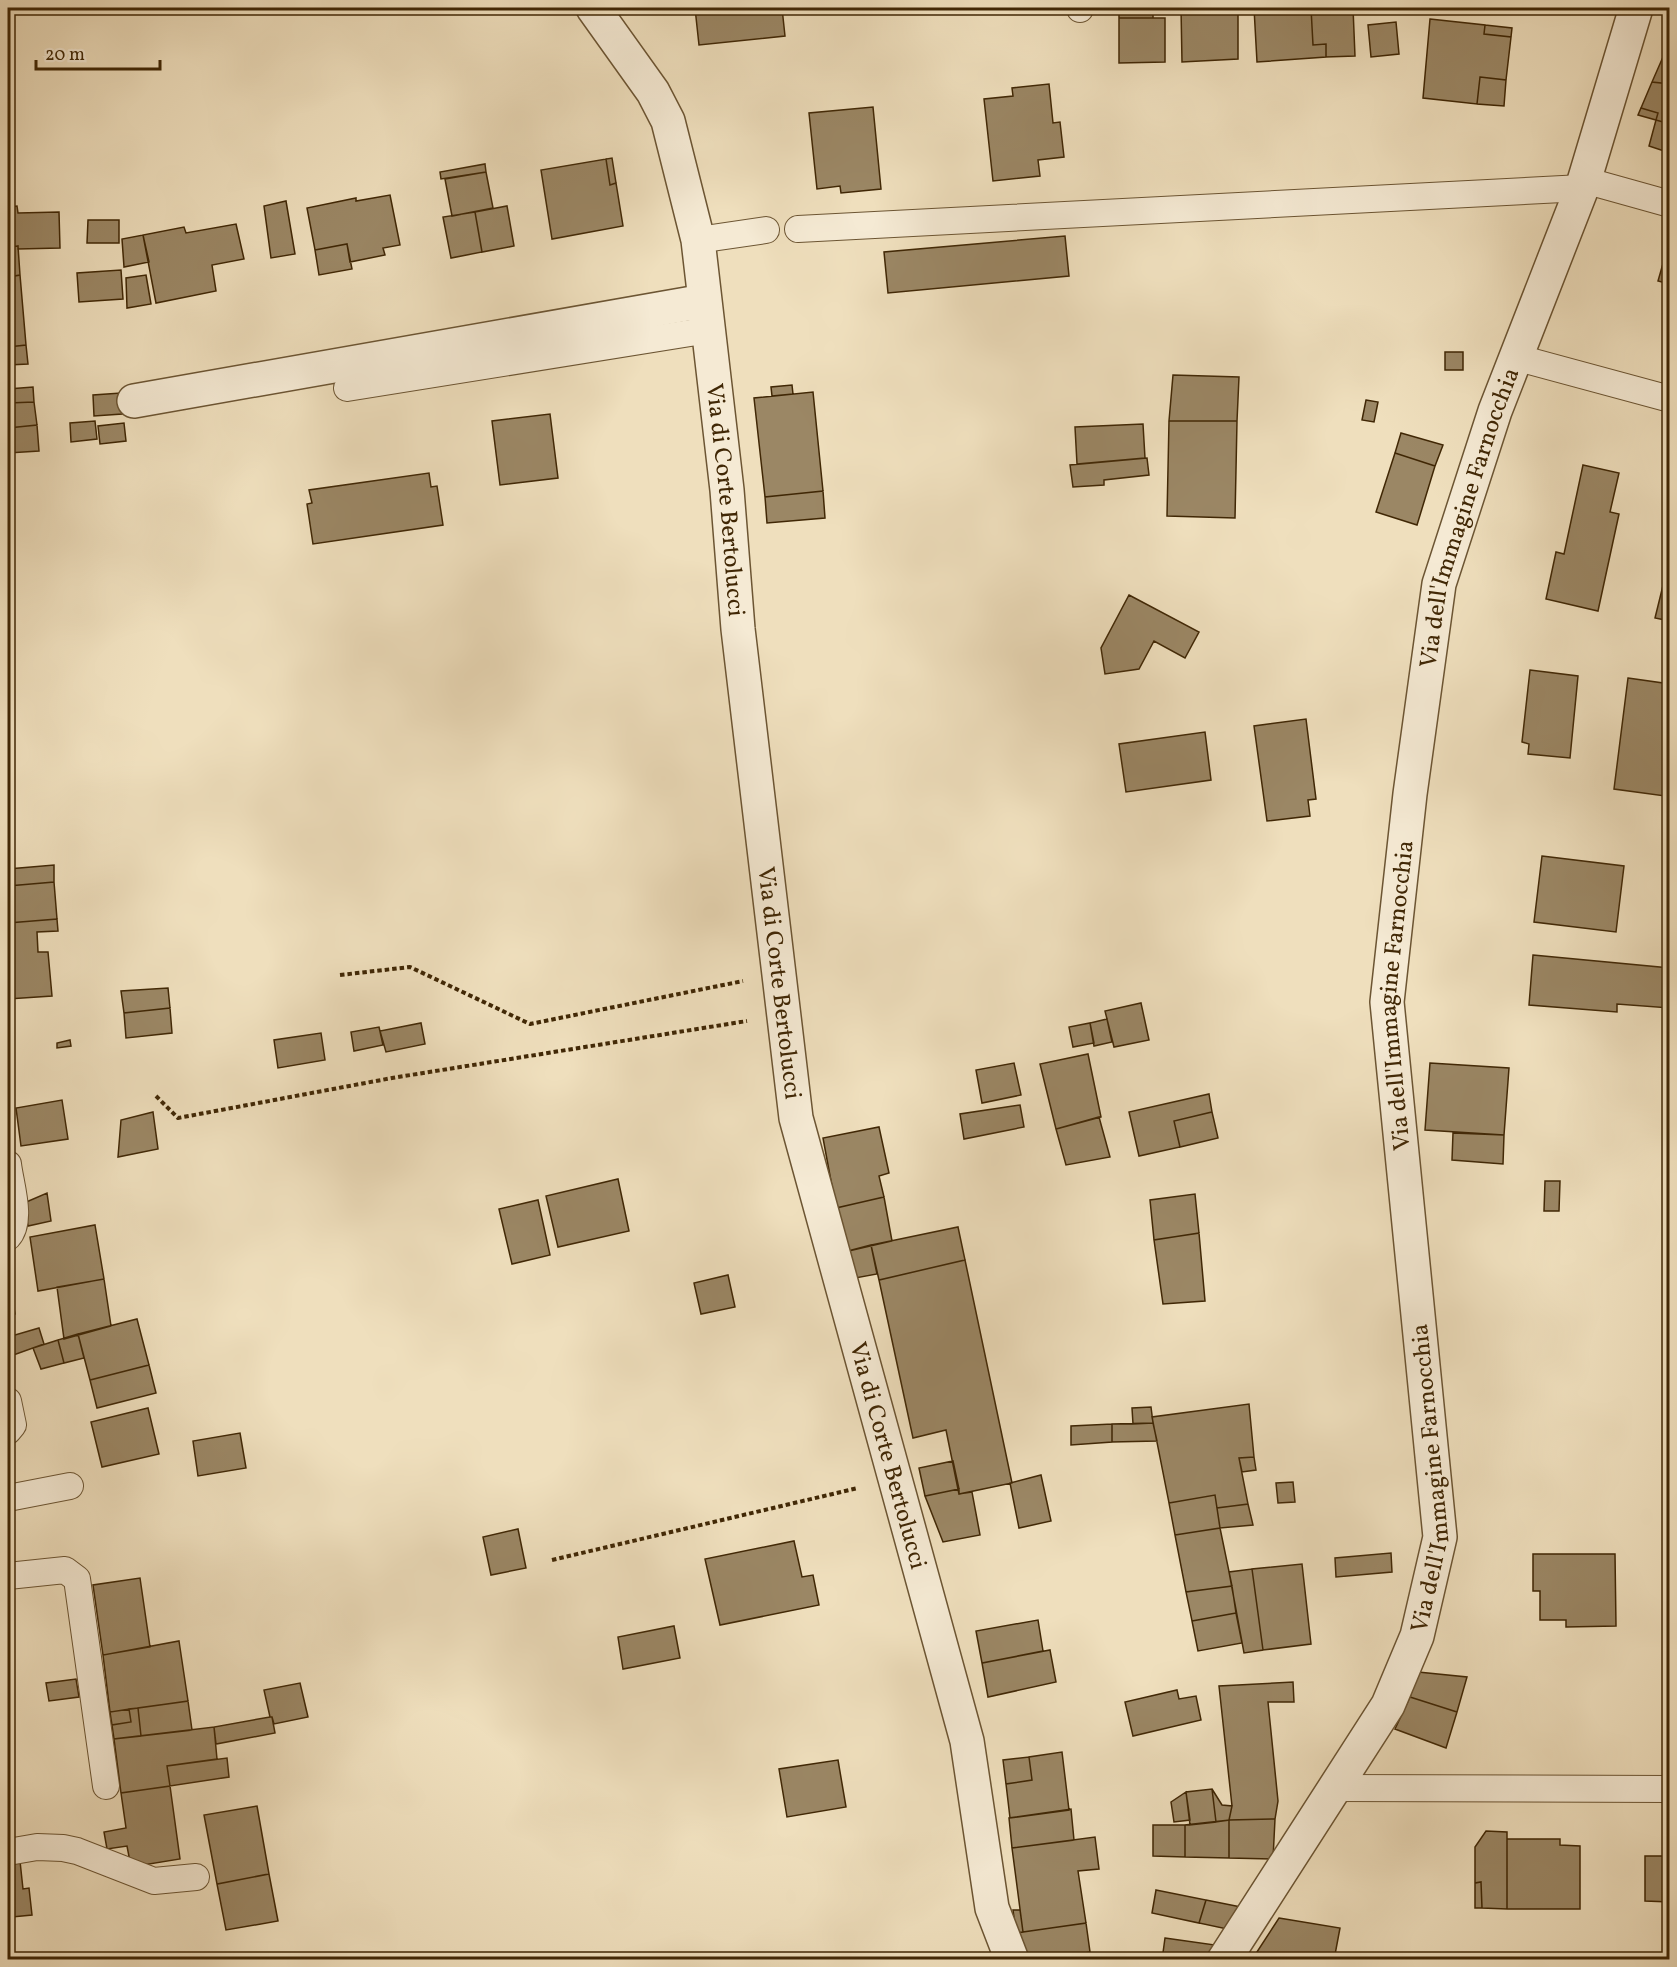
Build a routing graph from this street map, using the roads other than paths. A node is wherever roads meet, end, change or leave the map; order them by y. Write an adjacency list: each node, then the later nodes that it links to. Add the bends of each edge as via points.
1 (594, 8): 7 (street, Via di Corte Bertolucci, via 653,92 668,121)
2 (1636, 8): 3 (street, Via dell'Immagine Farnocchia)
3 (1583, 184): 4 (lane); 5 (lane); 9 (street, Via dell'Immagine Farnocchia)
4 (1670, 204)
5 (798, 229)
6 (766, 230): 7 (lane)
7 (698, 240): 8 (street, Via di Corte Bertolucci)
8 (707, 316): 10 (lane); 12 (street); 25 (street, Via di Corte Bertolucci, via 738,630 796,1118 968,1741 992,1908)
9 (1515, 357): 11 (lane); 21 (street, Via dell'Immagine Farnocchia, via 1439,584 1410,794 1388,1002 1440,1537 1417,1636 1388,1705)
10 (347, 388)
11 (1670, 399)
12 (134, 401)
13 (8, 1164): 14 (lane, via 15,1216)
14 (8, 1237)
15 (8, 1401): 16 (lane, via 13,1425)
16 (8, 1431)
17 (70, 1486): 18 (lane)
18 (8, 1498)
19 (8, 1576): 20 (lane, via 65,1570 77,1579)
20 (106, 1786)
21 (1335, 1788): 22 (lane); 26 (street, Via dell'Immagine Farnocchia)
22 (1670, 1789)
23 (8, 1852): 24 (lane, via 63,1848 154,1881)
24 (196, 1877)
25 (1012, 1959)
26 (1224, 1959)

